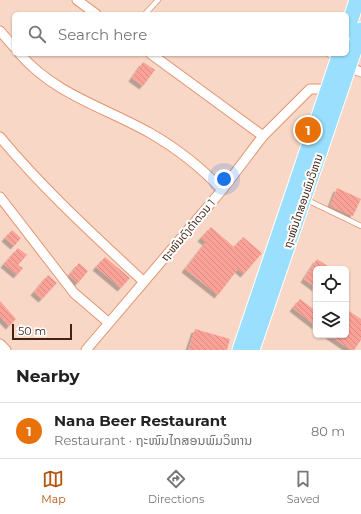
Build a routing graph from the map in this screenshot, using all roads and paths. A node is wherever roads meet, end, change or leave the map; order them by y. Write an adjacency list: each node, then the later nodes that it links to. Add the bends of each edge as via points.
1 (158, 0): 5 (lane)
2 (357, 0): 6 (highway)
3 (80, 1): 4 (street)
4 (94, 12)
5 (147, 12)
6 (349, 25)
7 (361, 30): 10 (highway, ຖະໜົນໄກສອນພົມວິຫານ)
8 (0, 31): 9 (street)
9 (12, 45)
10 (349, 51)
11 (22, 56): 17 (street, via 38,72 56,84 156,137 184,156)
12 (154, 56): 15 (street)
13 (343, 61): 14 (highway, ຖະໜົນໄກສອນພົມວິຫານ); 19 (highway, ຖະໜົນໄກສອນພົມວິຫານ)
14 (328, 89): 15 (street, ຖະໜົນດົງດຳດວນ 1, via 310,89); 26 (highway, ຖະໜົນໄກສອນພົມວິຫານ)
15 (263, 136): 17 (street, ຖະໜົນດົງດຳດວນ 1)
16 (0, 137): 21 (street, via 56,200)
17 (222, 190): 21 (street, ຖະໜົນດົງດຳດວນ 1)
18 (0, 197): 22 (street, via 74,293)
19 (304, 198): 20 (lane); 27 (highway, ຖະໜົນໄກສອນພົມວິຫານ)
20 (361, 226)
21 (144, 282): 22 (street, ຖະໜົນດົງດຳດວນ 1)
22 (109, 323): 25 (street, ຖະໜົນດົງດຳດວນ 1)
23 (0, 344): 24 (street)
24 (6, 350)
25 (86, 350)
26 (240, 350)
27 (252, 350)

